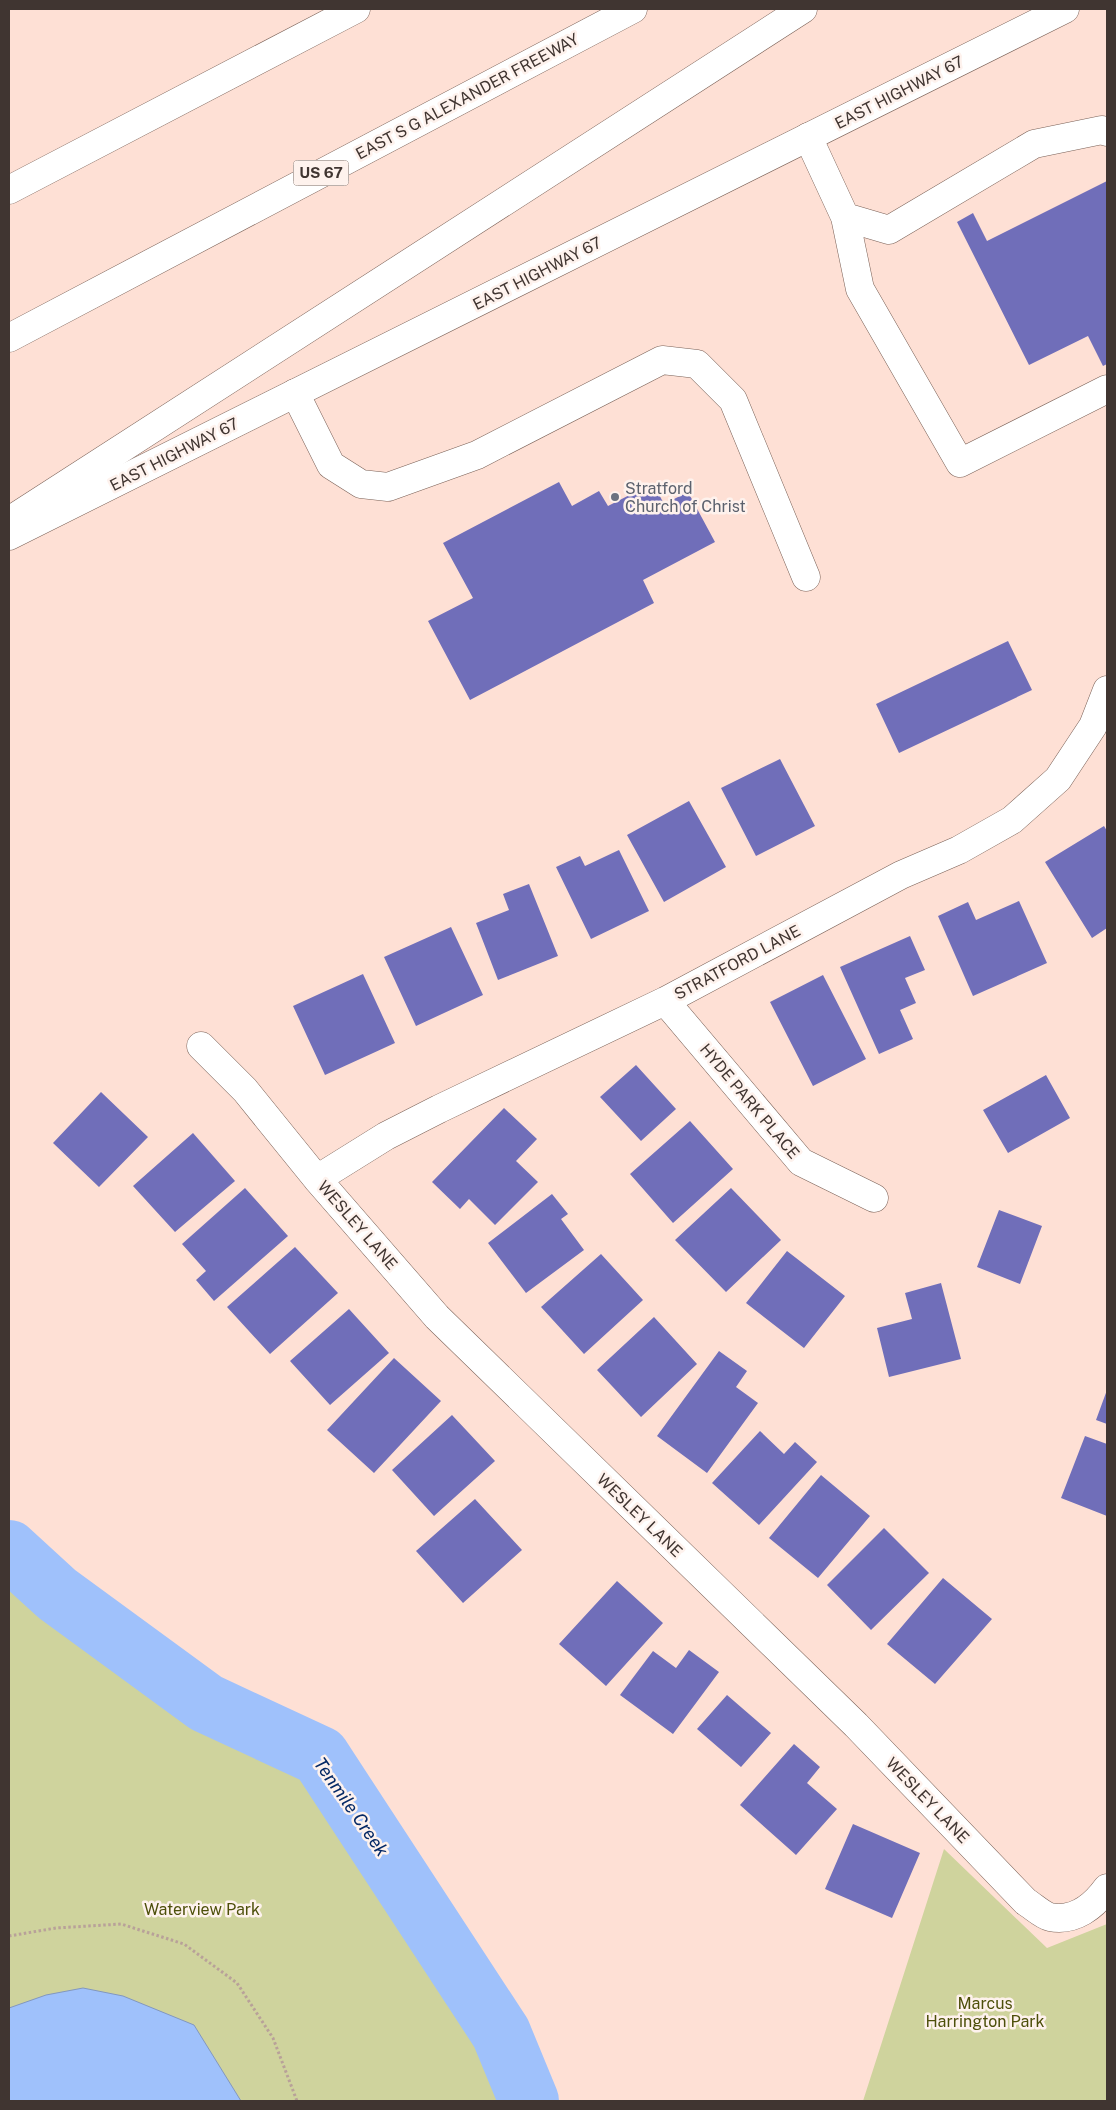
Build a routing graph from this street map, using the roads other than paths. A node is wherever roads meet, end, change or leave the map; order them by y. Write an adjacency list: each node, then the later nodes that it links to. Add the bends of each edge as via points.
1 (356, 9): 7 (main road)
2 (633, 9): 9 (main road, EAST S G ALEXANDER FREEWAY / US 67)
3 (803, 9): 12 (main road)
4 (1065, 9): 6 (main road, EAST HIGHWAY 67)
5 (1107, 132): 8 (main road, via 1102,130 1034,144 889,230)
6 (808, 137): 8 (main road); 11 (main road, EAST HIGHWAY 67)
7 (9, 190)
8 (844, 217): 10 (main road, via 860,289 960,463)
9 (9, 338)
10 (1107, 390)
11 (295, 394): 13 (main road, EAST HIGHWAY 67); 14 (main road, via 332,465 361,484 388,487 477,455 662,360 697,364 733,400)
12 (9, 522)
13 (9, 536)
14 (806, 577)
15 (1107, 690): 16 (main road, STRATFORD LANE, via 1093,726 1058,779 1012,820)
16 (665, 1000): 18 (main road, STRATFORD LANE, via 386,1136); 19 (main road, HYDE PARK PLACE, via 801,1162)
17 (201, 1046): 18 (main road, WESLEY LANE, via 245,1090)
18 (317, 1179): 20 (main road, WESLEY LANE, via 437,1317 856,1725 1026,1902 1048,1917 1068,1918 1091,1908)
19 (874, 1198)
20 (1107, 1888)

